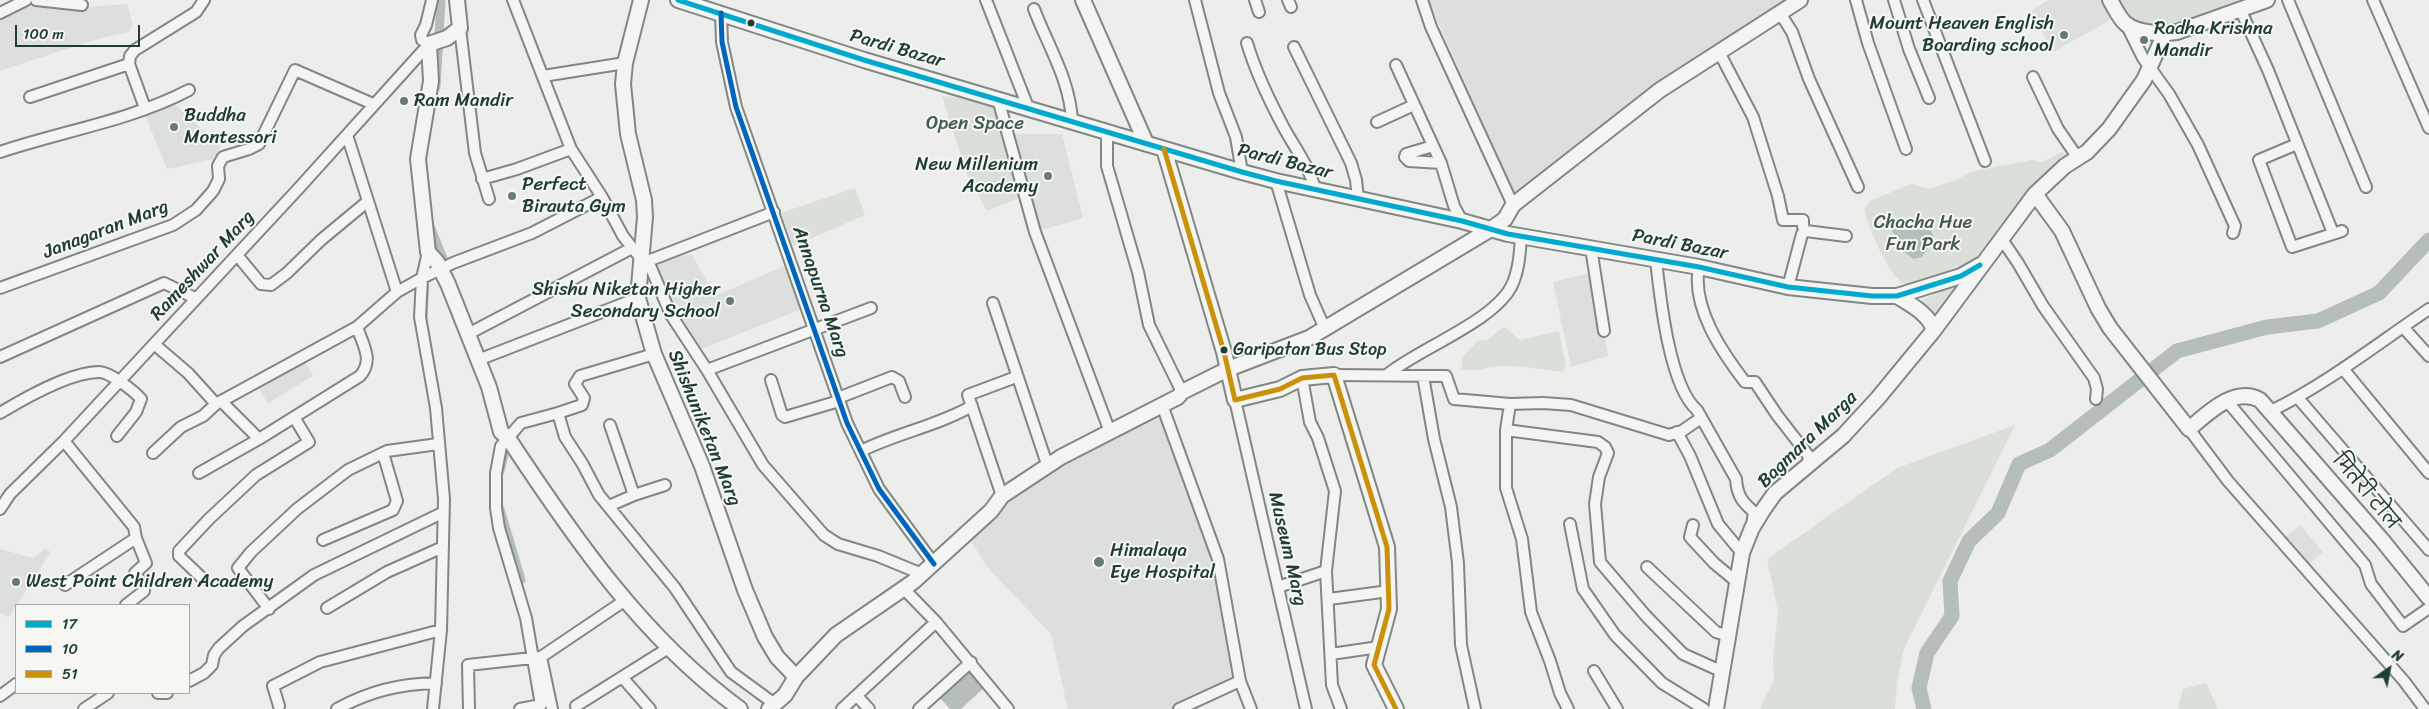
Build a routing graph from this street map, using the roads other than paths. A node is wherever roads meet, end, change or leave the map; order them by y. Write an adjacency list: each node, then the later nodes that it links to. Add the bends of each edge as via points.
1 (26, 0): 26 (street)
2 (36, 0): 22 (street)
3 (204, 0): 37 (street, via 196,12 135,50)
4 (432, 0): 33 (street, via 421,35 422,40)
5 (457, 0): 30 (main road)
6 (513, 0): 40 (street)
7 (641, 0): 36 (main road, Shishuniketan Marg)
8 (678, 0): 27 (main road, Pardi Bazar)
9 (986, 0): 48 (street)
10 (1083, 0): 55 (main road)
11 (1195, 0): 65 (street, via 1219,93 1236,137)
12 (1255, 0): 25 (street)
13 (1422, 0): 76 (street, via 1431,27)
14 (1800, 0): 28 (main road)
15 (1856, 0): 60 (street)
16 (1894, 0): 44 (street)
17 (1923, 0): 63 (street)
18 (2110, 0): 29 (main road)
19 (2268, 0): 24 (main road)
20 (2288, 0): 69 (street)
21 (2373, 0): 52 (street)
22 (82, 5)
23 (1034, 9): 50 (street, via 1064,79 1071,101)
24 (2242, 11): 31 (main road); 56 (street)
25 (1259, 12)
26 (0, 13)
27 (721, 13): 45 (main road, Pardi Bazar); 77 (street, Annapurna Marg, via 722,42 736,107)
28 (1780, 13): 35 (main road); 68 (street, via 1792,32 1809,79)
29 (2126, 24): 31 (main road); 39 (street)
30 (460, 28): 33 (main road, via 447,38); 66 (street, via 475,153)
31 (2164, 34): 39 (main road, Bagmara Marga)
32 (1247, 43): 70 (street, via 1258,76 1310,172)
33 (429, 44): 46 (street, Rameshwar Marg); 88 (main road, via 431,80 418,160)
34 (1294, 48): 74 (street, via 1351,163)
35 (1719, 52): 76 (main road, via 1660,90); 80 (street, via 1753,117 1783,220 1803,220)
36 (626, 63): 40 (street); 90 (main road, Shishuniketan Marg, via 624,106 644,200)
37 (129, 64): 43 (street); 49 (street)
38 (1396, 65): 47 (street)
39 (2150, 68): 62 (main road, Bagmara Marga, via 2109,129); 81 (street, via 2198,145 2235,226)
40 (543, 76): 58 (street)
41 (2033, 77): 62 (street, via 2058,129)
42 (188, 90): 49 (street)
43 (30, 97)
44 (1929, 98)
45 (998, 99): 48 (main road, Pardi Bazar); 144 (street, via 1032,223)
46 (373, 104): 54 (street, Rameshwar Marg); 95 (street, Janagaran Marg, via 295,70 259,144 223,157 218,166 217,184 196,210 158,233)
47 (1414, 105): 51 (street); 57 (street)
48 (1028, 107): 50 (main road, Pardi Bazar)
49 (145, 108): 61 (street)
50 (1072, 121): 53 (main road, Pardi Bazar)
51 (1377, 122)
52 (2429, 128)
53 (1107, 132): 55 (main road, Pardi Bazar); 125 (street, via 1107,166 1150,326)
54 (347, 135): 75 (street); 87 (street, Rameshwar Marg)
55 (1146, 144): 59 (main road, Pardi Bazar)
56 (2298, 144): 56 (street, via 2338,232 2292,247 2259,160)
57 (1433, 146): 64 (street); 64 (street, via 1405,157 1409,161)
58 (571, 149): 66 (street); 72 (street)
59 (1164, 149): 65 (main road, Pardi Bazar); 115 (main road)
60 (1906, 149)
61 (0, 152)
62 (2078, 158): 71 (main road, Bagmara Marga, via 2051,177)
63 (1985, 161)
64 (1441, 163): 78 (street)
65 (1242, 172): 67 (main road, Pardi Bazar)
66 (482, 180): 73 (street)
67 (1276, 181): 70 (main road, Pardi Bazar); 106 (street, via 1310,295)
68 (1858, 187)
69 (2366, 187)
70 (1315, 189): 74 (main road, Pardi Bazar)
71 (2035, 194): 84 (main road, Bagmara Marga); 142 (main road, via 2062,230 2110,328)
72 (602, 196): 85 (street); 88 (street, via 532,233)
73 (489, 199)
74 (1358, 199): 78 (main road, Pardi Bazar)
75 (368, 201): 87 (street, via 271,285 261,284); 96 (street)
76 (1513, 205): 79 (main road, via 1505,219)
77 (774, 212): 90 (street); 105 (street, Annapurna Marg)
78 (1462, 221): 79 (main road, Pardi Bazar)
79 (1491, 229): 82 (main road, Pardi Bazar); 106 (main road)
80 (1806, 231): 83 (street); 94 (street, via 1802,234)
81 (2233, 234)
82 (1521, 236): 86 (main road, Pardi Bazar); 118 (street, via 1519,263 1512,286 1496,307 1424,352 1405,360)
83 (1846, 236)
84 (2001, 238): 91 (main road, Bagmara Marga); 129 (street, via 2043,306 2094,378)
85 (632, 248): 90 (street); 109 (street)
86 (1591, 248): 89 (main road, Pardi Bazar); 108 (street)
87 (236, 255): 98 (street, Rameshwar Marg)
88 (434, 260): 93 (street); 93 (street); 109 (main road)
89 (1656, 260): 92 (main road, Pardi Bazar); 140 (street, via 1671,358 1690,404)
90 (645, 261): 99 (main road, Shishuniketan Marg); 116 (street, via 671,315)
91 (1980, 265): 97 (main road, Pardi Bazar, via 1961,276); 107 (main road, Bagmara Marga)
92 (1699, 267): 94 (main road, Pardi Bazar); 154 (street, via 1699,293 1715,336 1745,382 1755,382 1808,455)
93 (422, 278): 96 (street); 150 (street, via 420,317 436,408)
94 (1788, 287): 97 (main road, Pardi Bazar)
95 (0, 288)
96 (397, 292): 103 (street)
97 (1897, 296): 107 (main road, via 1923,314)
98 (195, 298): 110 (street, Rameshwar Marg); 113 (street, via 164,283)
99 (638, 298): 111 (main road, Shishuniketan Marg); 114 (street)
100 (993, 303): 121 (street)
101 (871, 308): 105 (street)
102 (2429, 309): 104 (street)
103 (357, 327): 132 (street); 139 (street, via 368,360 367,368 360,376)
104 (2403, 327): 112 (street); 117 (street)
105 (815, 328): 116 (street); 128 (street, Annapurna Marg)
106 (1325, 329): 115 (main road)
107 (1934, 330): 154 (main road, Bagmara Marga, via 1850,429)
108 (1604, 331)
109 (468, 334): 114 (main road)
110 (154, 344): 124 (street, Rameshwar Marg); 132 (street)
111 (654, 354): 138 (street, via 580,376 575,384 584,398 582,405); 199 (main road, Shishuniketan Marg, via 702,466 745,590 765,637 777,657)
112 (2429, 356)
113 (0, 357)
114 (478, 360): 147 (main road, via 502,432)
115 (1228, 369): 125 (main road); 130 (main road)
116 (706, 370): 175 (street, via 763,466 824,535 838,544)
117 (2344, 370): 127 (street); 157 (street)
118 (1388, 374): 119 (street); 120 (street)
119 (1334, 375): 122 (main road); 181 (main road, via 1387,547)
120 (1423, 376): 133 (street, via 1446,376 1454,399); 228 (street, via 1451,507 1458,563 1461,645)
121 (1016, 377): 135 (street, via 970,393 968,397); 155 (street)
122 (1302, 378): 130 (main road, via 1280,389); 174 (street, via 1310,422 1334,491)
123 (771, 380): 128 (street, via 785,417)
124 (119, 381): 137 (street, via 101,372 71,378); 146 (street, via 137,394 141,403); 149 (street, Rameshwar Marg)
125 (1182, 392): 134 (main road)
126 (905, 397): 128 (street, via 899,381 892,377)
127 (2298, 398): 136 (street); 170 (street, मितेरी टोल)
128 (838, 399): 151 (street, Annapurna Marg)
129 (2096, 399)
130 (1235, 400): 179 (street, Museum Marg)
131 (2227, 401): 136 (main road, मितेरी टोल, via 2250,395); 142 (main road); 183 (street, via 2366,565 2371,584 2402,626)
132 (219, 403): 148 (street); 152 (street, via 204,416 180,427)
133 (1510, 404): 143 (street); 145 (street, via 1571,405 1669,435)
134 (1162, 405): 144 (main road); 201 (street, via 1218,559)
135 (972, 406): 151 (street, via 951,418); 160 (street)
136 (2271, 411): 183 (main road, मितेरी टोल)
137 (0, 413)
138 (558, 413): 147 (street, via 521,423); 161 (street, via 565,437 599,495)
139 (294, 417): 148 (street); 176 (street, via 309,442 256,475 179,550 179,556)
140 (1701, 418): 145 (street); 166 (street, via 1736,479 1742,502 1754,512)
141 (610, 425): 159 (street)
142 (2189, 428): 233 (street, via 2228,481)
143 (1506, 430): 197 (street, via 1598,442 1605,447 1608,453 1599,477 1595,504 1600,562 1682,654); 229 (street, via 1506,488 1522,539 1531,612)
144 (1110, 432): 155 (main road)
145 (1677, 432): 171 (street, via 1718,524)
146 (117, 436)
147 (508, 438): 184 (main road, via 566,526); 194 (street, via 500,446 497,460 496,508)
148 (259, 439): 156 (street)
149 (64, 441): 162 (street, Rameshwar Marg, via 10,494); 167 (street, via 129,518)
150 (438, 444): 153 (street); 163 (street, via 444,499)
151 (861, 451): 172 (street, Annapurna Marg, via 879,489)
152 (153, 453)
153 (383, 453): 168 (street, via 397,501 393,510); 187 (street, via 348,470 297,509 238,566)
154 (1809, 462): 166 (main road, Bagmara Marga, via 1775,494)
155 (1048, 467): 160 (main road)
156 (199, 473)
157 (2429, 473)
158 (665, 485): 159 (street)
159 (634, 495): 161 (street)
160 (1002, 496): 172 (main road)
161 (609, 506): 208 (street, via 675,588 730,672)
162 (0, 509)
163 (442, 513): 169 (street); 187 (street, via 314,576)
164 (1570, 524): 231 (street, via 1583,589 1615,635 1662,683)
165 (1694, 525): 177 (street, via 1690,536 1714,563)
166 (1752, 528): 171 (main road, Bagmara Marga)
167 (136, 538): 178 (street); 185 (street, via 146,563 135,573 144,591)
168 (323, 540)
169 (443, 547): 186 (street, via 387,572); 189 (street)
170 (2429, 550)
171 (1742, 553): 177 (main road, Bagmara Marga)
172 (934, 564): 175 (main road)
173 (1647, 567): 190 (street, via 1716,632)
174 (1326, 571): 179 (street); 182 (street)
175 (922, 574): 180 (main road)
176 (203, 580)
177 (1738, 582): 190 (main road, Bagmara Marga)
178 (65, 586)
179 (1278, 587): 209 (street, Museum Marg)
180 (903, 588): 188 (street); 199 (main road, via 836,635)
181 (1389, 591): 182 (street); 192 (main road, via 1389,609)
182 (1329, 599): 193 (street)
183 (2429, 600)
184 (624, 601): 191 (main road); 194 (street)
185 (127, 604)
186 (327, 608)
187 (269, 609): 200 (street, via 227,639 214,654 212,665)
188 (936, 622): 195 (street); 206 (street)
189 (441, 630): 202 (street); 210 (street, via 320,662 273,686)
190 (1729, 636): 197 (main road, Bagmara Marga)
191 (670, 647): 198 (street); 219 (main road, via 706,684)
192 (1379, 647): 193 (street); 227 (main road, via 1374,665)
193 (1331, 654): 226 (street, via 1332,685)
194 (536, 657): 207 (street); 215 (street, via 468,665); 217 (street)
195 (971, 662): 222 (street); 223 (street)
196 (1594, 672): 230 (street)
197 (1723, 672): 232 (main road, Bagmara Marga)
198 (622, 677): 211 (street); 218 (street)
199 (796, 677): 208 (main road)
200 (190, 680)
201 (1240, 681): 224 (street); 225 (street)
202 (436, 683): 213 (street, via 403,684); 214 (street)
203 (15, 685): 205 (street)
204 (106, 694): 212 (street)
205 (0, 696)
206 (857, 696): 220 (street); 221 (street)
207 (541, 707): 216 (street)
208 (772, 707)
209 (1305, 707)
210 (277, 708)
211 (576, 708)
212 (84, 709)
213 (337, 709)
214 (433, 709)
215 (469, 709)
216 (520, 709)
217 (552, 709)
218 (650, 709)
219 (740, 709)
220 (842, 709)
221 (869, 709)
222 (919, 709)
223 (1008, 709)
224 (1179, 709)
225 (1251, 709)
226 (1341, 709)
227 (1396, 709)
228 (1476, 709)
229 (1568, 709)
230 (1617, 709)
231 (1704, 709)
232 (1716, 709)
233 (2426, 709)

